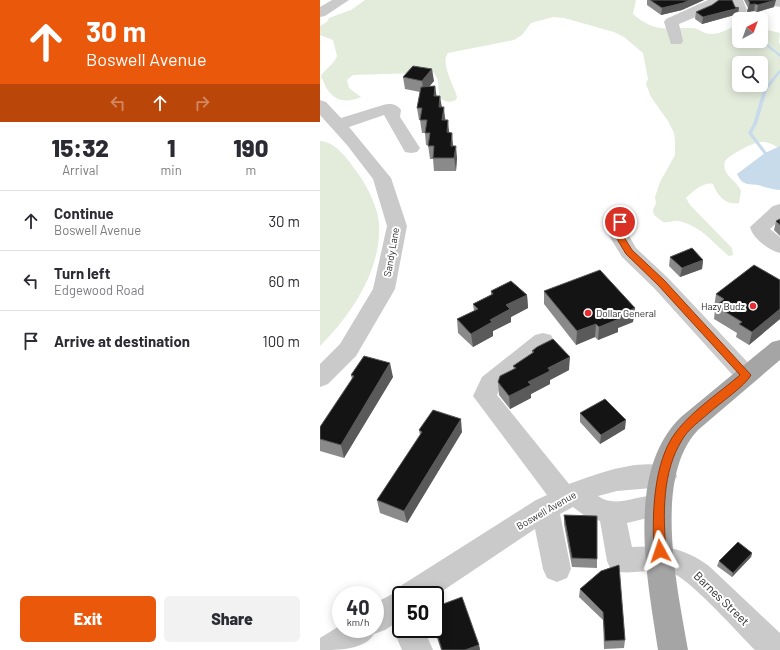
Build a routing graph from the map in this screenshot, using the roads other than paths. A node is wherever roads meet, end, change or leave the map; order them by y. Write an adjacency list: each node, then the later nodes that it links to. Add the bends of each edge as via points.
1 (342, 0): 5 (street)
2 (718, 0): 6 (street, via 671,22)
3 (776, 0): 4 (street)
4 (780, 3)
5 (320, 13)
6 (676, 41)
7 (320, 105): 8 (street, Sandy Lane)
8 (338, 125): 9 (street, via 389,108 393,110 392,117); 16 (street, Sandy Lane, via 382,178 397,226 384,290 348,350)
9 (411, 148)
10 (780, 210): 12 (street, via 760,227 762,232)
11 (620, 222): 15 (street, via 618,234 629,252 658,279)
12 (780, 247)
13 (544, 341): 18 (street, via 490,383 485,396)
14 (780, 348): 15 (main road)
15 (746, 375): 17 (main road, via 683,430 671,451)
16 (320, 378)
17 (664, 476): 18 (street, Boswell Avenue, via 623,477); 19 (main road)
18 (561, 500): 20 (street); 22 (street); 23 (street, Boswell Avenue)
19 (659, 505): 20 (street); 21 (main road)
20 (612, 514): 21 (street, Barnes Street, via 620,561)
21 (661, 558): 29 (main road); 30 (street, Barnes Street, via 672,559 692,569)
22 (557, 569)
23 (435, 586)
24 (346, 638): 27 (street)
25 (412, 638): 28 (street)
26 (780, 647): 30 (street)
27 (328, 650)
28 (418, 650)
29 (673, 650)
30 (776, 650)

